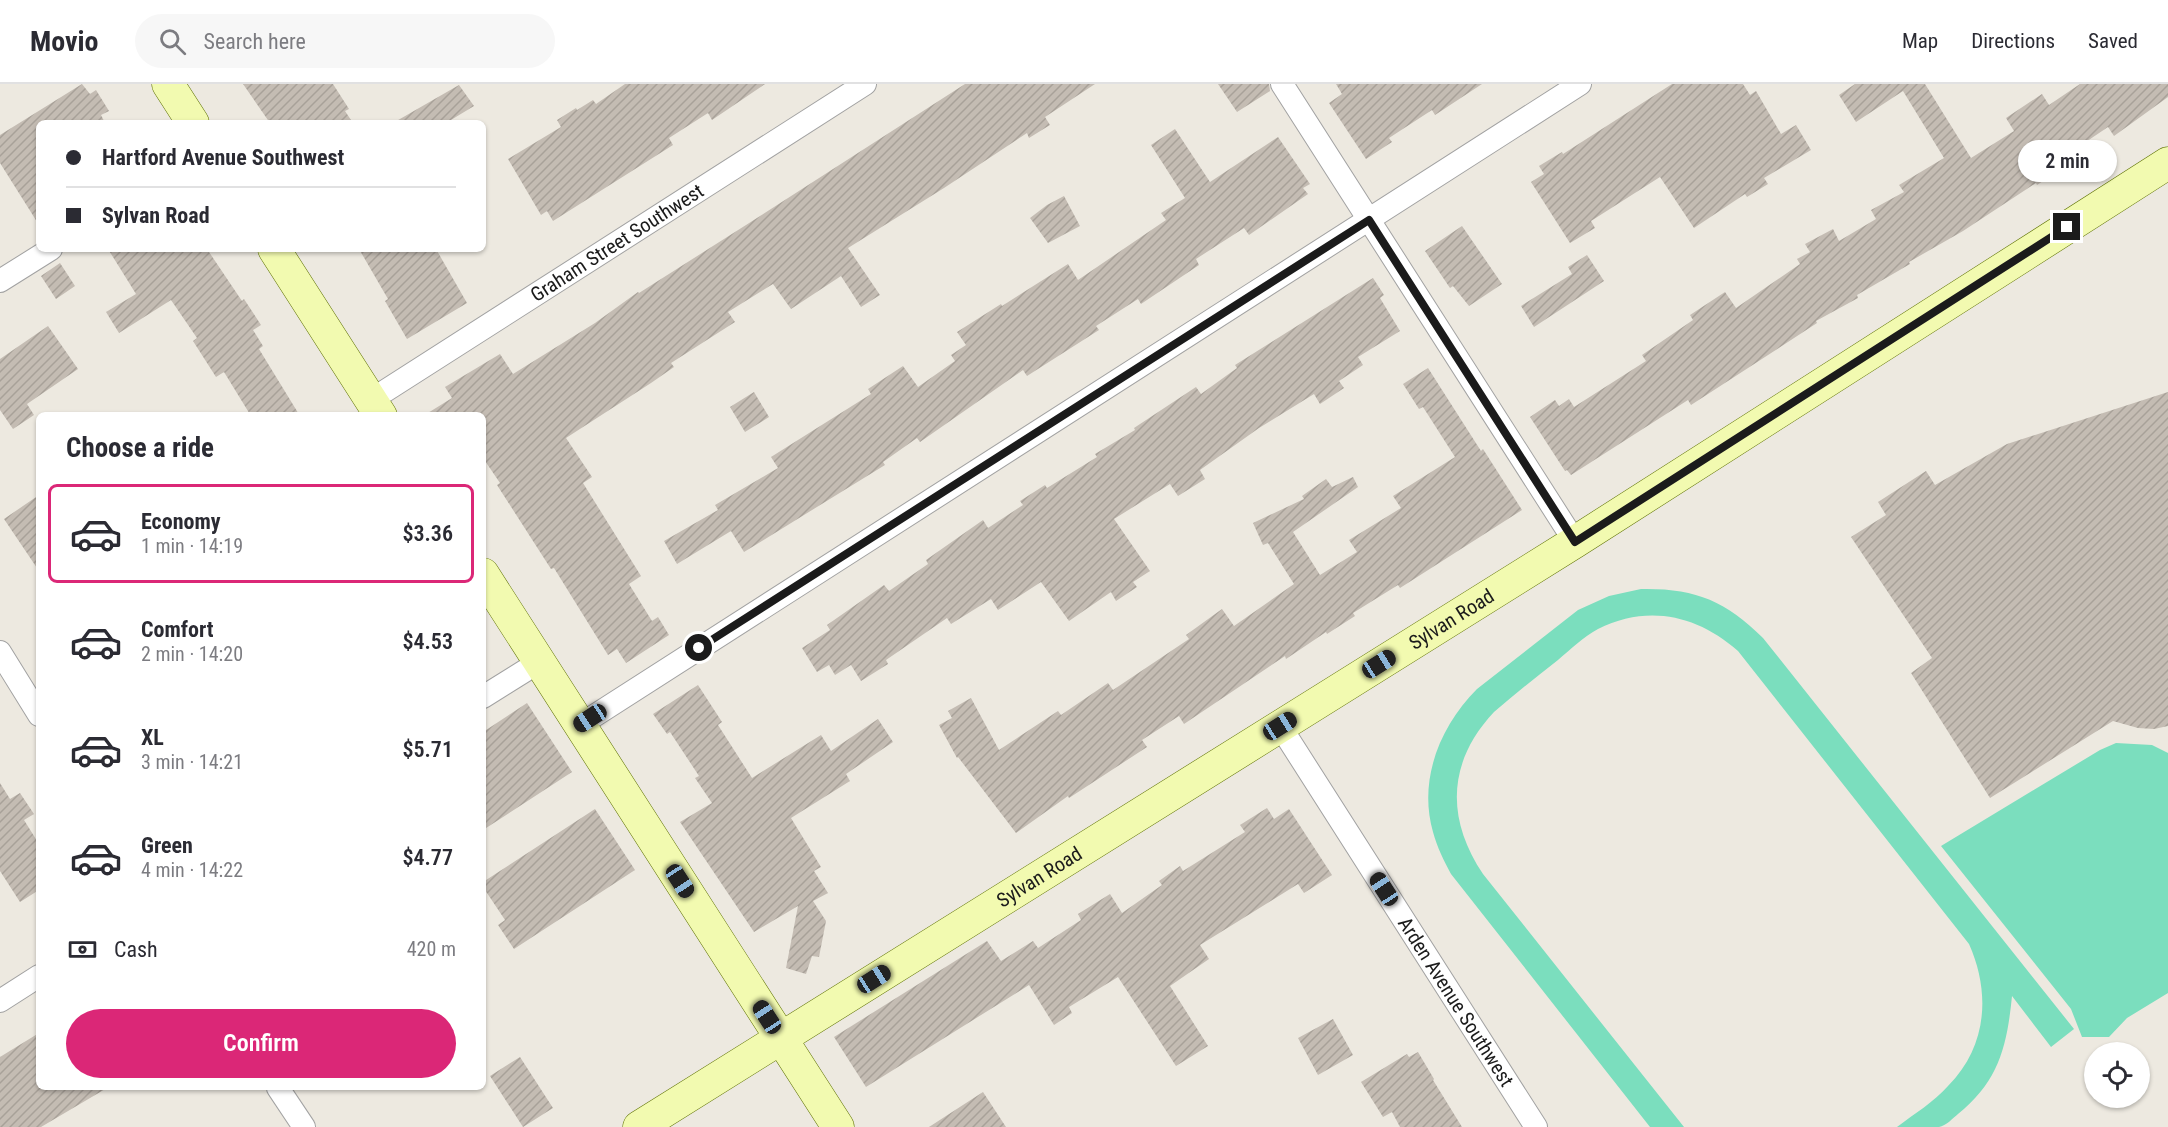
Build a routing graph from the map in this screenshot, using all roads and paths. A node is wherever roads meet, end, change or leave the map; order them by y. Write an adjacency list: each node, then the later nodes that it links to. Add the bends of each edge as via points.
1 (168, 84): 5 (main road)
2 (865, 84): 11 (street, Graham Street Southwest)
3 (1282, 84): 7 (street)
4 (1580, 84): 7 (street)
5 (191, 120)
6 (2168, 163): 12 (main road, Sylvan Road)
7 (1369, 220): 12 (street); 18 (street)
8 (46, 252): 10 (street)
9 (276, 252): 11 (main road)
10 (0, 281)
11 (376, 408)
12 (1575, 542): 19 (main road, Sylvan Road)
13 (486, 579): 15 (main road)
14 (0, 652): 17 (street)
15 (539, 662): 16 (street); 18 (main road)
16 (486, 695)
17 (36, 710)
18 (579, 725): 22 (main road)
19 (1280, 726): 22 (main road, Sylvan Road); 27 (street, Arden Avenue Southwest)
20 (36, 978): 21 (street)
21 (0, 1001)
22 (780, 1037): 25 (main road, Sylvan Road); 26 (main road)
23 (279, 1090): 24 (street)
24 (304, 1127)
25 (639, 1127)
26 (838, 1127)
27 (1536, 1127)

